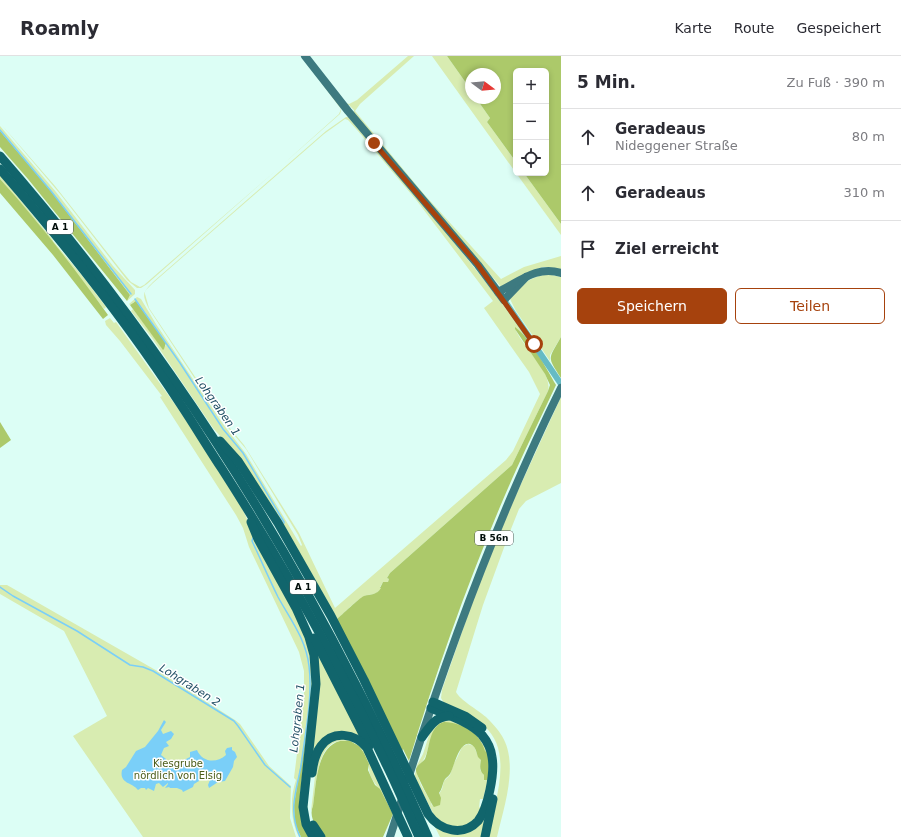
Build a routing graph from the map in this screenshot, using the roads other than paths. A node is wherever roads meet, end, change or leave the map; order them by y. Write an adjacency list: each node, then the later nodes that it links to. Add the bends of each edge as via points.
1 (306, 56): 6 (main road, via 348,111)
2 (0, 156): 8 (highway, A 1, via 68,237)
3 (0, 169): 8 (highway, A 1)
4 (561, 273): 5 (main road, via 541,271)
5 (526, 277): 6 (main road); 7 (main road)
6 (498, 292): 7 (main road)
7 (504, 300): 10 (street)
8 (113, 302): 9 (highway, A 1)
9 (123, 316): 12 (highway, A 1); 13 (highway, A 1)
10 (561, 384)
11 (561, 388): 15 (main road, B 56n, via 492,541)
12 (200, 419): 16 (highway, via 238,461 278,523 364,680 428,814 441,828 456,832 470,829 481,817 491,784 493,762 489,747 481,734); 24 (highway, A 1, via 273,534 323,622 356,683)
13 (241, 499): 14 (highway, via 258,539); 23 (highway, A 1, via 286,572 348,687)
14 (296, 608): 18 (highway, via 345,698); 20 (highway, via 311,643 316,669 303,807 306,824)
15 (432, 705): 16 (highway); 17 (main road, B 56n); 25 (highway, via 465,716 476,723 489,735 496,747 498,771)
16 (449, 716): 17 (highway, via 436,719)
17 (422, 737): 19 (main road, B 56n)
18 (385, 785): 21 (highway, via 361,741 344,735 326,741 314,761 309,802 311,821); 22 (highway)
19 (391, 833)
20 (313, 837)
21 (321, 837)
22 (408, 837)
23 (419, 837)
24 (428, 837)
25 (485, 837)

